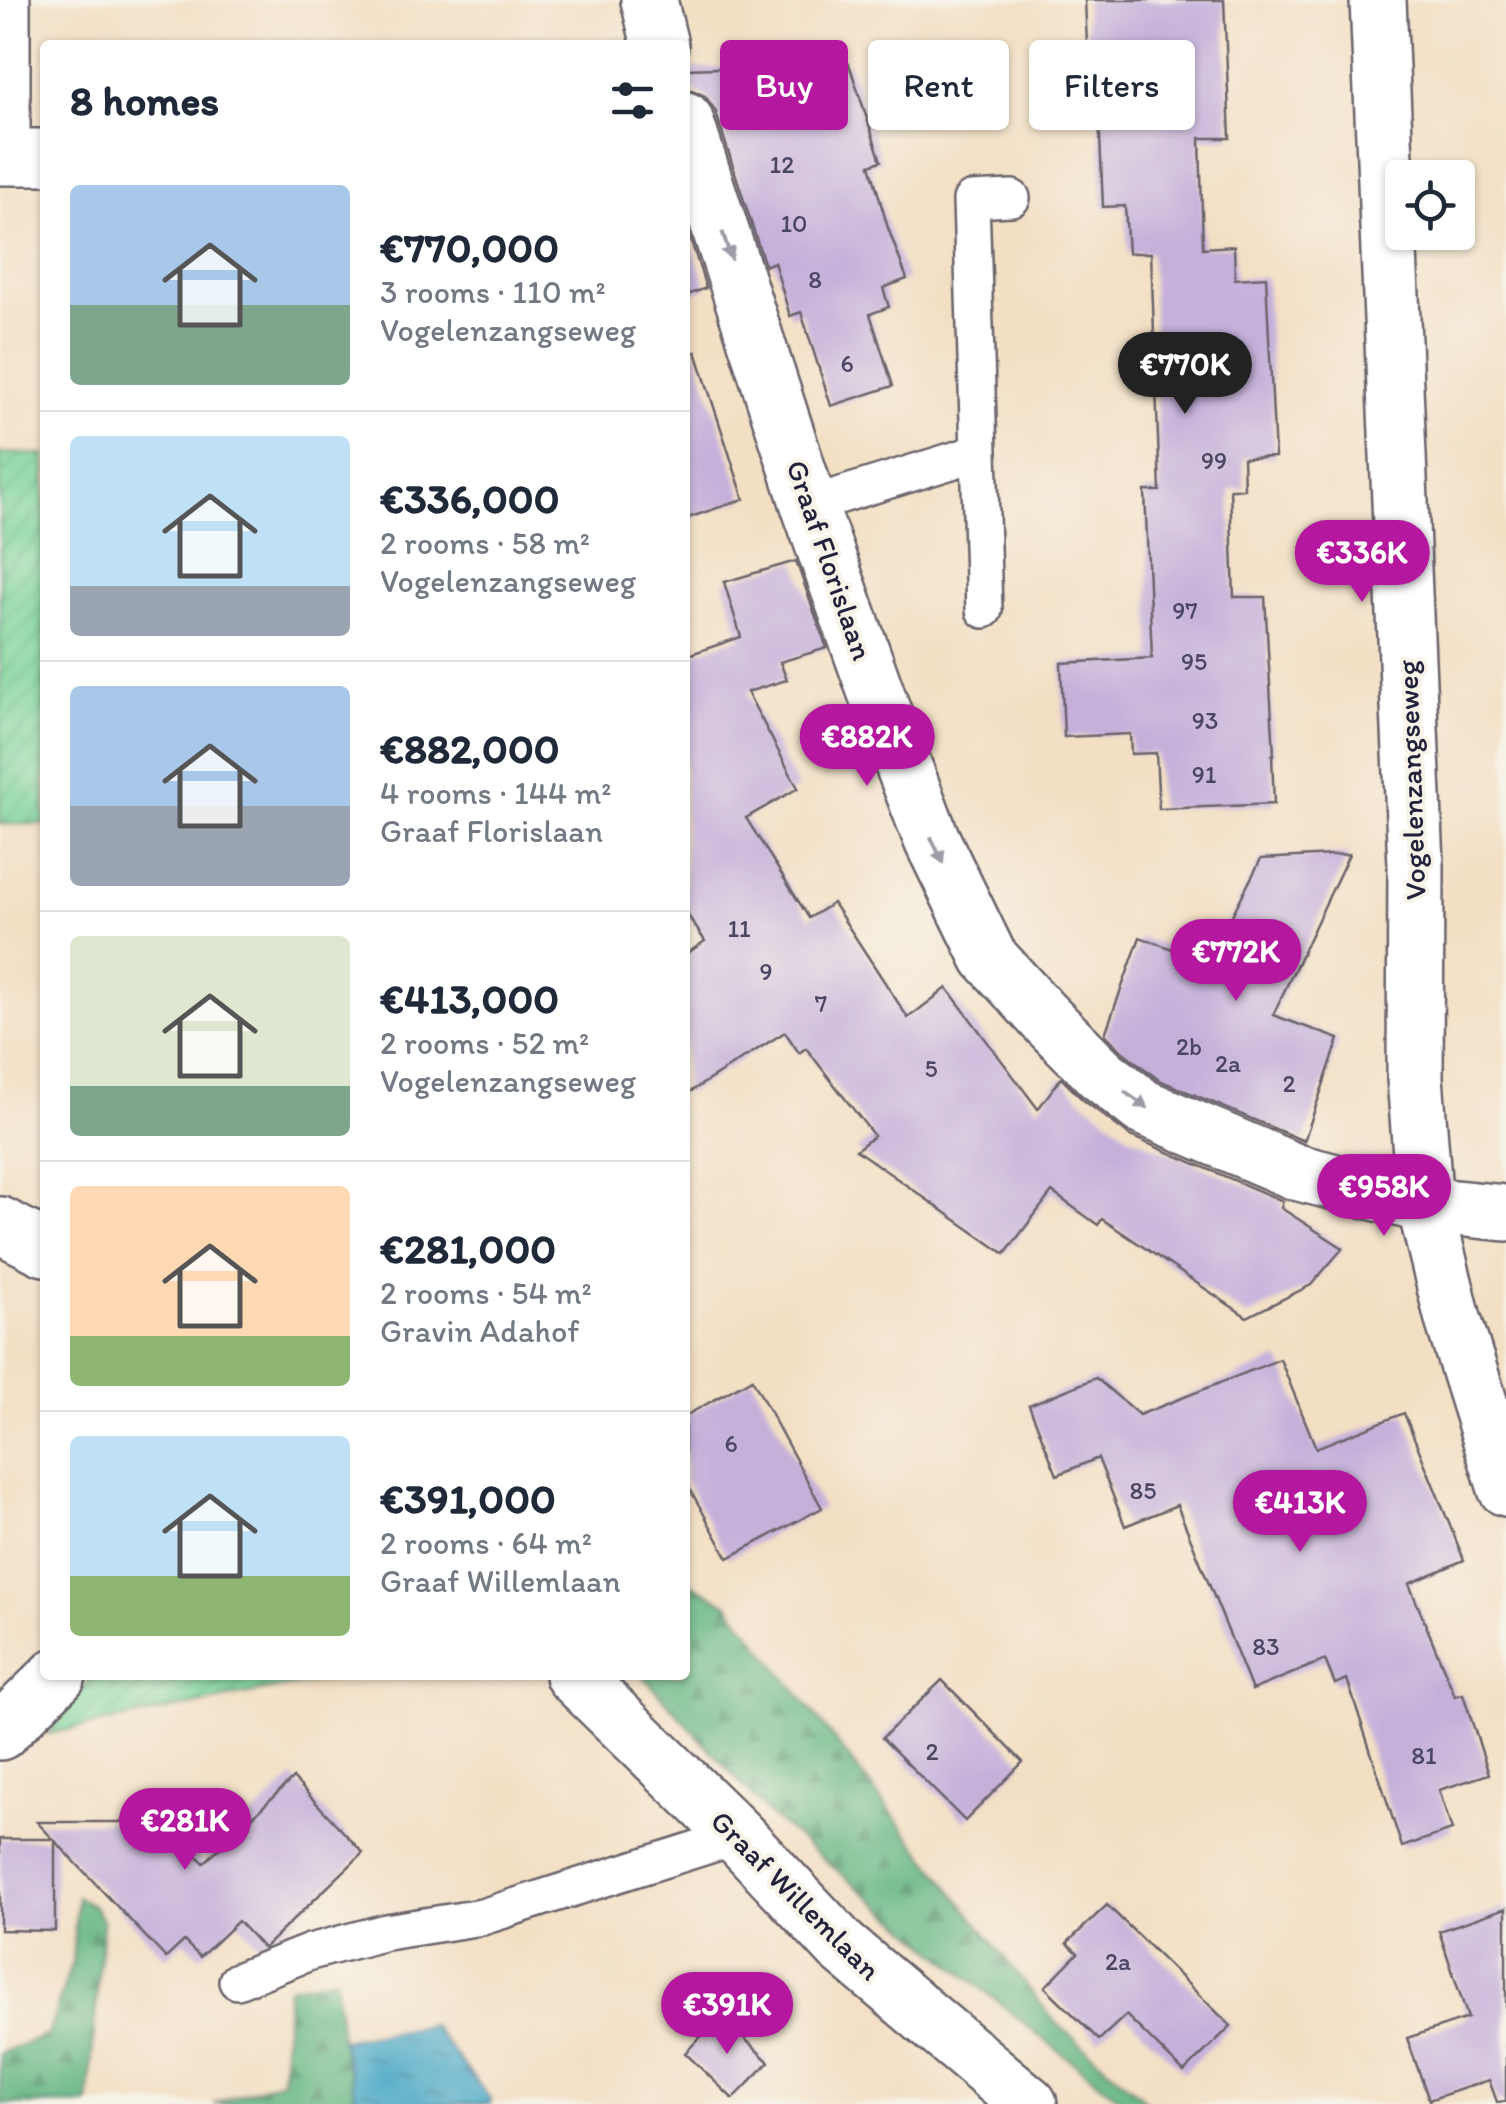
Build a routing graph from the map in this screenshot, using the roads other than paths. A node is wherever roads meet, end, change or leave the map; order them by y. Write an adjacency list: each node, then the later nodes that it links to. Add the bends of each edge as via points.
1 (2, 0): 5 (street)
2 (649, 0): 4 (street)
3 (1378, 0): 12 (street, Vogelenzangseweg, via 1416,865 1415,1078)
4 (659, 40)
5 (1, 112): 7 (street, via 2,157)
6 (690, 135): 10 (street, Graaf Florislaan, one-way to 10)
7 (40, 157)
8 (1012, 198): 9 (lane, via 971,200)
9 (978, 453): 10 (lane); 11 (lane)
10 (810, 505): 12 (street, Graaf Florislaan, one-way to 12, via 932,840 989,957 1101,1074 1143,1107 1296,1172)
11 (984, 610)
12 (1425, 1205): 13 (street, Graaf Florislaan); 16 (street, Vogelenzangseweg)
13 (1506, 1214)
14 (0, 1225): 15 (street)
15 (40, 1245)
16 (1506, 1488)
17 (53, 1680): 19 (street)
18 (578, 1680): 20 (street, Graaf Willemlaan)
19 (0, 1732)
20 (738, 1836): 21 (lane, via 482,1917 386,1932); 22 (street, Graaf Willemlaan, via 842,1947)
21 (237, 1980)
22 (1029, 2104)

